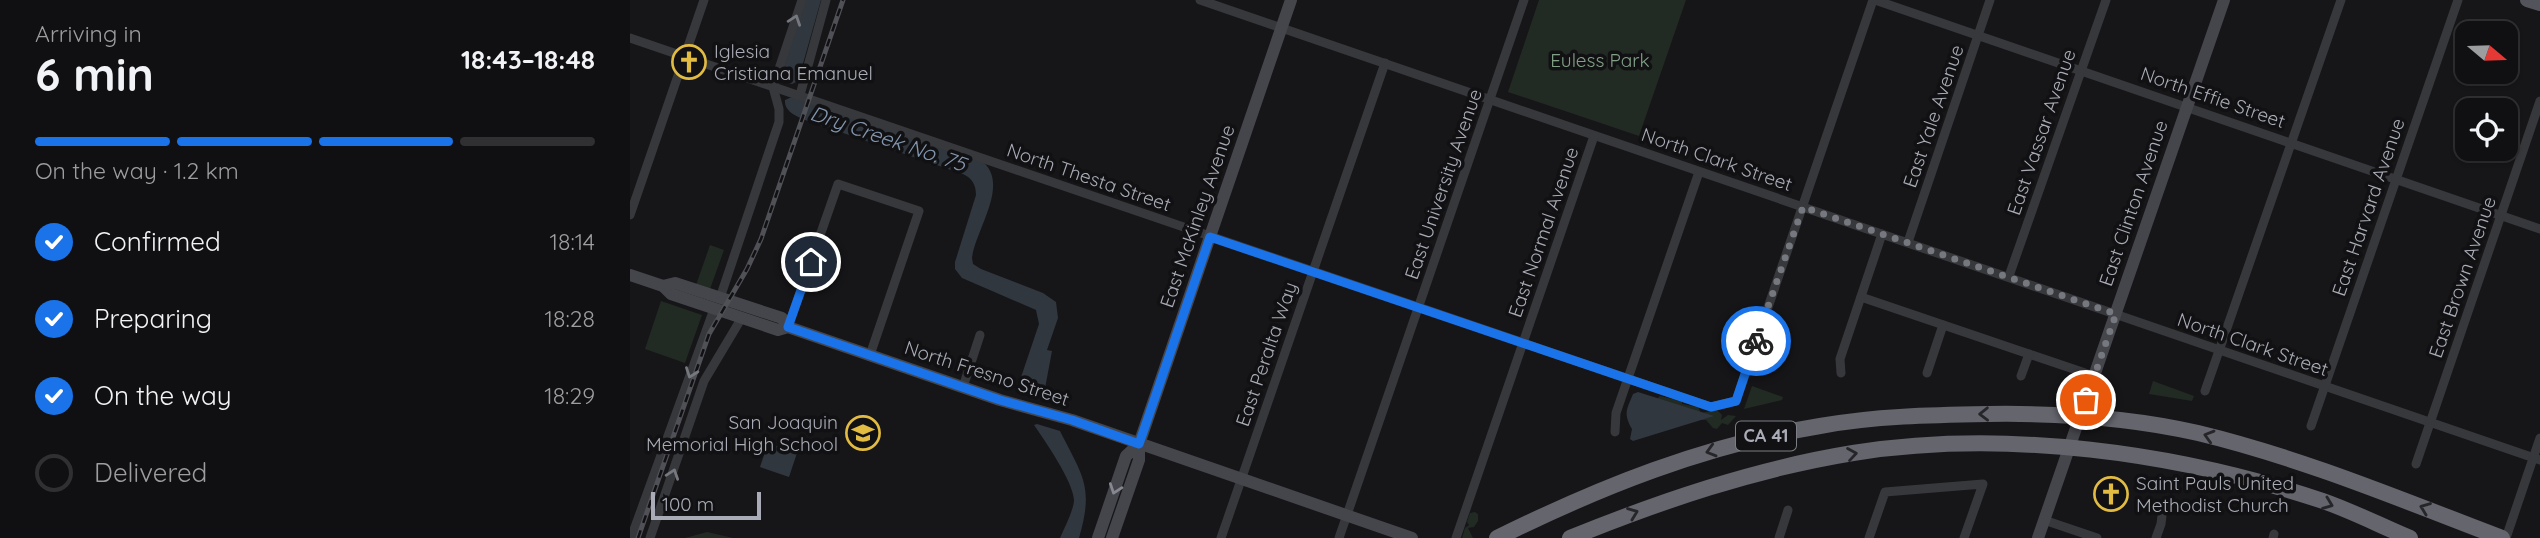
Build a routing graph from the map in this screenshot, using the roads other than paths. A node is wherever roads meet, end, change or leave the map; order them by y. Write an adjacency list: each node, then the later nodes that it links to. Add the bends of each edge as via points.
1 (704, 0): 18 (street)
2 (802, 0): 21 (street, one-way to 2)
3 (826, 0): 22 (street)
4 (1200, 0): 15 (street, North Clark Street)
5 (1291, 0): 15 (main road, East McKinley Avenue)
6 (1524, 0): 23 (street, East University Avenue)
7 (1874, 0): 16 (street, North Effie Street); 30 (street)
8 (1990, 0): 16 (street, East Yale Avenue)
9 (2106, 0): 20 (street, East Vassar Avenue)
10 (2224, 0): 25 (main road, East Clinton Avenue)
11 (2341, 0): 27 (street)
12 (2458, 0): 29 (street, East Harvard Avenue)
13 (2527, 0): 14 (main road)
14 (2540, 4)
15 (1282, 28): 19 (street, North Clark Street); 35 (main road, East McKinley Avenue)
16 (1978, 35): 20 (street, North Effie Street); 36 (street, East Yale Avenue)
17 (630, 38): 18 (street, North Thesta Street)
18 (685, 57): 21 (street, North Thesta Street); 31 (street)
19 (1385, 63): 23 (street, North Clark Street); 37 (street, East Peralta Way)
20 (2082, 69): 25 (street, North Effie Street); 39 (street, East Vassar Avenue)
21 (773, 87): 22 (street, North Thesta Street); 41 (street, via 779,122)
22 (793, 93): 35 (street, North Thesta Street)
23 (1490, 99): 26 (street, North Clark Street); 42 (street, East University Avenue)
24 (2540, 101): 32 (street, East Brown Avenue)
25 (2187, 107): 27 (street, North Effie Street); 43 (main road, East Clinton Avenue)
26 (1594, 136): 28 (street, North Clark Street); 48 (street, East Normal Avenue)
27 (2291, 143): 29 (street, North Effie Street); 49 (street)
28 (1699, 172): 30 (street, North Clark Street); 56 (street)
29 (2396, 179): 32 (street, North Effie Street); 58 (street, East Harvard Avenue)
30 (1803, 207): 34 (street, North Clark Street); 56 (street, North Thesta Street, via 1736,401 1711,407)
31 (630, 215)
32 (2501, 215): 33 (street, North Effie Street); 60 (street, East Brown Avenue)
33 (2540, 229)
34 (1882, 234): 36 (street, North Clark Street); 40 (street)
35 (1210, 237): 37 (street, North Thesta Street); 64 (main road, East McKinley Avenue)
36 (1908, 242): 39 (street, North Clark Street)
37 (1314, 273): 42 (street, North Thesta Street); 67 (street, East Peralta Way)
38 (630, 275): 41 (main road, North Fresno Street, via 663,286 671,294)
39 (2009, 276): 43 (street, North Clark Street)
40 (1861, 297): 46 (street); 52 (street, via 1840,359)
41 (717, 303): 44 (main road, North Fresno Street); 45 (main road); 70 (street, one-way to 70)
42 (1419, 309): 48 (street, North Thesta Street); 72 (street, East University Avenue)
43 (2116, 314): 49 (street, North Clark Street); 55 (main road, East Clinton Avenue)
44 (741, 319): 45 (main road, North Fresno Street, via 778,330); 76 (street, one-way to 44, via 704,381)
45 (785, 323): 51 (main road, North Fresno Street); 51 (street, via 838,184 919,211)
46 (1943, 325): 50 (street); 53 (street)
47 (980, 335): 57 (street)
48 (1522, 344): 56 (street, North Thesta Street); 82 (street, East Normal Avenue)
49 (2219, 351): 58 (street, North Clark Street); 59 (street)
50 (2029, 354): 54 (street); 55 (street)
51 (870, 355): 57 (main road, North Fresno Street)
52 (1841, 373)
53 (1927, 373)
54 (2021, 376)
55 (2094, 376): 73 (main road, East Clinton Avenue)
56 (1627, 380): 62 (street)
57 (962, 387): 64 (main road, North Fresno Street)
58 (2325, 387): 60 (street, North Clark Street); 61 (street, East Harvard Avenue)
59 (2205, 391)
60 (2430, 423): 65 (street, North Clark Street); 66 (street, East Brown Avenue)
61 (2311, 426)
62 (1615, 432)
63 (2540, 438): 65 (street)
64 (1139, 444): 67 (main road, North Fresno Street); 77 (main road, East McKinley Avenue, one-way to 77, via 1126,456); 78 (main road, East McKinley Avenue, via 1139,460)
65 (2537, 459): 74 (street)
66 (2416, 464)
67 (1241, 480): 72 (main road, North Fresno Street); 79 (street, East Peralta Way)
68 (630, 503): 70 (street)
69 (2163, 507): 90 (street)
70 (642, 508): 75 (street)
71 (1788, 510): 85 (street)
72 (1347, 516): 80 (street, East University Avenue); 81 (main road, North Fresno Street)
73 (2045, 520): 88 (main road, East Clinton Avenue); 89 (street)
74 (2499, 536): 83 (highway, CA 41, one-way to 83, via 2306,464 2196,433 2052,413 1860,420 1783,432 1642,474 1574,500)
75 (631, 538)
76 (650, 538)
77 (1098, 538)
78 (1112, 538)
79 (1221, 538)
80 (1339, 538)
81 (1412, 538)
82 (1455, 538)
83 (1497, 538)
84 (1570, 538): 91 (highway, CA 41, one-way to 91, via 1697,490 1799,463 1908,448 2000,445 2165,459 2326,502)
85 (1779, 538)
86 (1869, 538): 87 (street, via 1885,492 1983,484)
87 (1964, 538)
88 (2038, 538)
89 (2097, 538)
90 (2156, 538)
91 (2410, 538)

